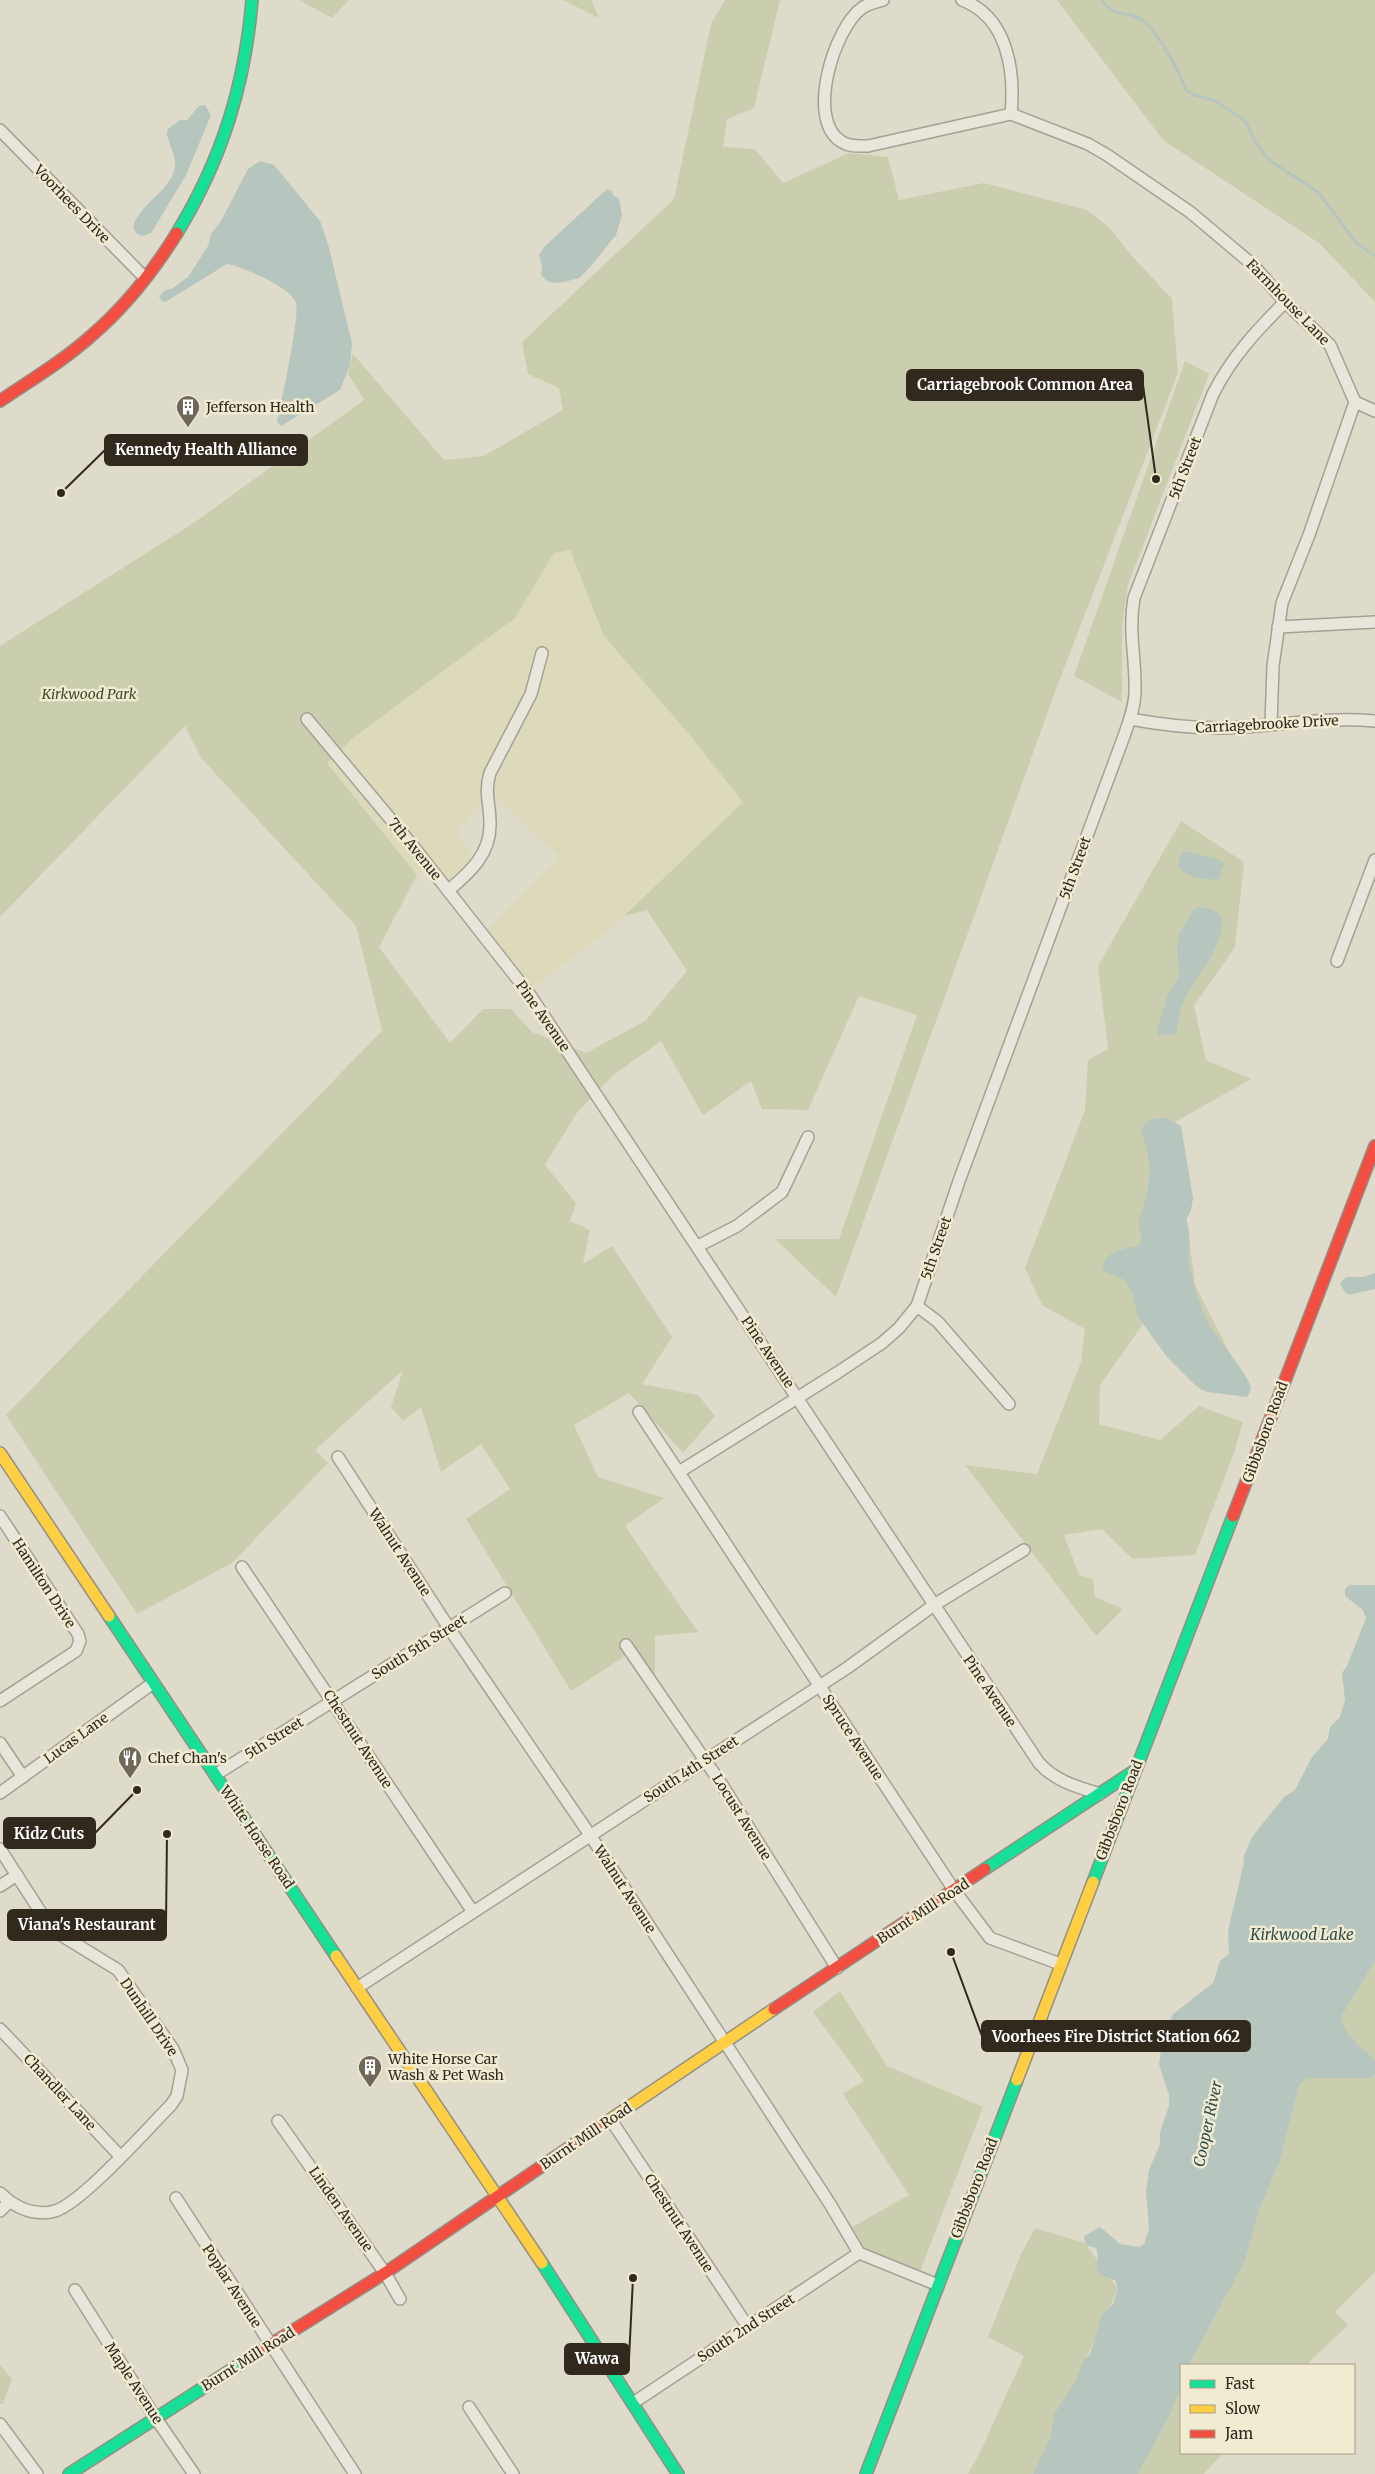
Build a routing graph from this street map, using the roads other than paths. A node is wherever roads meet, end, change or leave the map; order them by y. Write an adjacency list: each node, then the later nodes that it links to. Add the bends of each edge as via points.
1 (252, 0): 6 (street, via 238,93 215,159 179,228)
2 (883, 0): 4 (street, via 862,8 853,17 834,52 824,101 827,123 837,139 852,146 868,146)
3 (962, 0): 4 (street, via 980,11 1005,44 1011,65)
4 (1011, 114): 7 (street, Farmhouse Lane, via 1107,154 1190,212 1239,253)
5 (0, 130): 6 (street, Voorhees Drive)
6 (144, 278): 8 (street, via 92,335)
7 (1285, 302): 9 (street, Farmhouse Lane, via 1330,345); 15 (street, 5th Street, via 1253,335 1224,373 1213,394 1134,598 1130,630 1136,693)
8 (0, 401)
9 (1355, 402): 10 (street); 12 (street, via 1282,603)
10 (1375, 411)
11 (1375, 622): 12 (street)
12 (1278, 627): 17 (street)
13 (542, 653): 19 (street, 7th Avenue, via 531,694 486,786 490,824 481,858)
14 (307, 719): 19 (street, 7th Avenue)
15 (1130, 719): 17 (street, Carriagebrooke Drive, via 1196,728); 24 (street, 5th Street, via 959,1182)
16 (1375, 721): 17 (street, Carriagebrooke Drive, via 1319,720)
17 (1271, 724)
18 (1375, 860): 20 (street)
19 (448, 891): 23 (street, Pine Avenue, via 530,994)
20 (1337, 961)
21 (808, 1138): 23 (street, via 782,1192 737,1226)
22 (1375, 1146): 44 (street, Gibbsboro Road)
23 (698, 1246): 25 (street, Pine Avenue)
24 (917, 1306): 25 (street, 5th Street, via 882,1343); 26 (street, via 938,1322)
25 (798, 1397): 30 (street); 35 (street, Pine Avenue)
26 (1009, 1404)
27 (639, 1412): 30 (street, Spruce Avenue)
28 (0, 1453): 38 (street, White Horse Road)
29 (338, 1457): 36 (street, Walnut Avenue)
30 (679, 1472): 39 (street, Spruce Avenue)
31 (0, 1516): 41 (street, Hamilton Drive, via 80,1641 76,1651)
32 (1024, 1550): 35 (street, South 4th Street)
33 (242, 1567): 40 (street, Chestnut Avenue)
34 (505, 1593): 36 (street, South 5th Street)
35 (934, 1605): 39 (street, South 4th Street); 48 (street, Pine Avenue, via 1043,1767 1066,1783)
36 (449, 1628): 40 (street, South 5th Street); 49 (street, Walnut Avenue)
37 (626, 1645): 43 (street, Locust Avenue)
38 (153, 1684): 45 (street, White Horse Road); 46 (street, Lucas Lane)
39 (819, 1686): 43 (street, South 4th Street); 53 (street, Spruce Avenue)
40 (333, 1700): 45 (street, 5th Street); 54 (street, Chestnut Avenue)
41 (0, 1701)
42 (0, 1743): 46 (street)
43 (705, 1760): 49 (street, South 4th Street); 56 (street, Locust Avenue)
44 (1134, 1771): 48 (street, Burnt Mill Road); 55 (street, Gibbsboro Road)
45 (215, 1775): 57 (street, White Horse Road)
46 (23, 1777): 47 (street, Lucas Lane)
47 (0, 1793)
48 (1100, 1794): 53 (street, Burnt Mill Road)
49 (590, 1835): 54 (street, South 4th Street); 59 (street, Walnut Avenue)
50 (0, 1849): 51 (street, Dunhill Drive)
51 (17, 1875): 52 (street); 62 (street, Dunhill Drive, via 52,1928 118,1970 182,2070 171,2105)
52 (0, 1886)
53 (954, 1890): 55 (street, Spruce Avenue, via 990,1938); 56 (street, Burnt Mill Road)
54 (473, 1912): 57 (street, South 4th Street)
55 (1060, 1964): 70 (street, Gibbsboro Road)
56 (837, 1968): 59 (street, Burnt Mill Road)
57 (357, 1988): 64 (street, White Horse Road)
58 (0, 2029): 62 (street, Chandler Lane)
59 (725, 2041): 60 (street, Burnt Mill Road); 68 (street, Walnut Avenue)
60 (611, 2120): 64 (street, Burnt Mill Road); 73 (street, Chestnut Avenue)
61 (278, 2121): 69 (street, Linden Avenue)
62 (120, 2156): 66 (street, Dunhill Drive, via 82,2193 54,2211 30,2212)
63 (0, 2192): 66 (street, Dunhill Drive)
64 (497, 2196): 69 (street, Burnt Mill Road); 75 (street, White Horse Road)
65 (176, 2198): 74 (street, Poplar Avenue)
66 (9, 2202): 67 (street)
67 (0, 2211)
68 (859, 2254): 70 (street); 73 (street, South 2nd Street)
69 (385, 2273): 72 (street, Linden Avenue); 74 (street, Burnt Mill Road)
70 (938, 2285): 85 (street, Gibbsboro Road)
71 (75, 2290): 77 (street, Maple Avenue)
72 (400, 2299)
73 (748, 2327): 75 (street, South 2nd Street)
74 (270, 2346): 77 (street, Burnt Mill Road); 82 (street, Poplar Avenue)
75 (633, 2403): 84 (street, White Horse Road)
76 (469, 2407): 83 (street)
77 (155, 2417): 80 (street, Burnt Mill Road); 81 (street, Maple Avenue)
78 (0, 2424): 79 (street)
79 (37, 2474)
80 (69, 2474)
81 (194, 2474)
82 (355, 2474)
83 (513, 2474)
84 (678, 2474)
85 (866, 2474)

